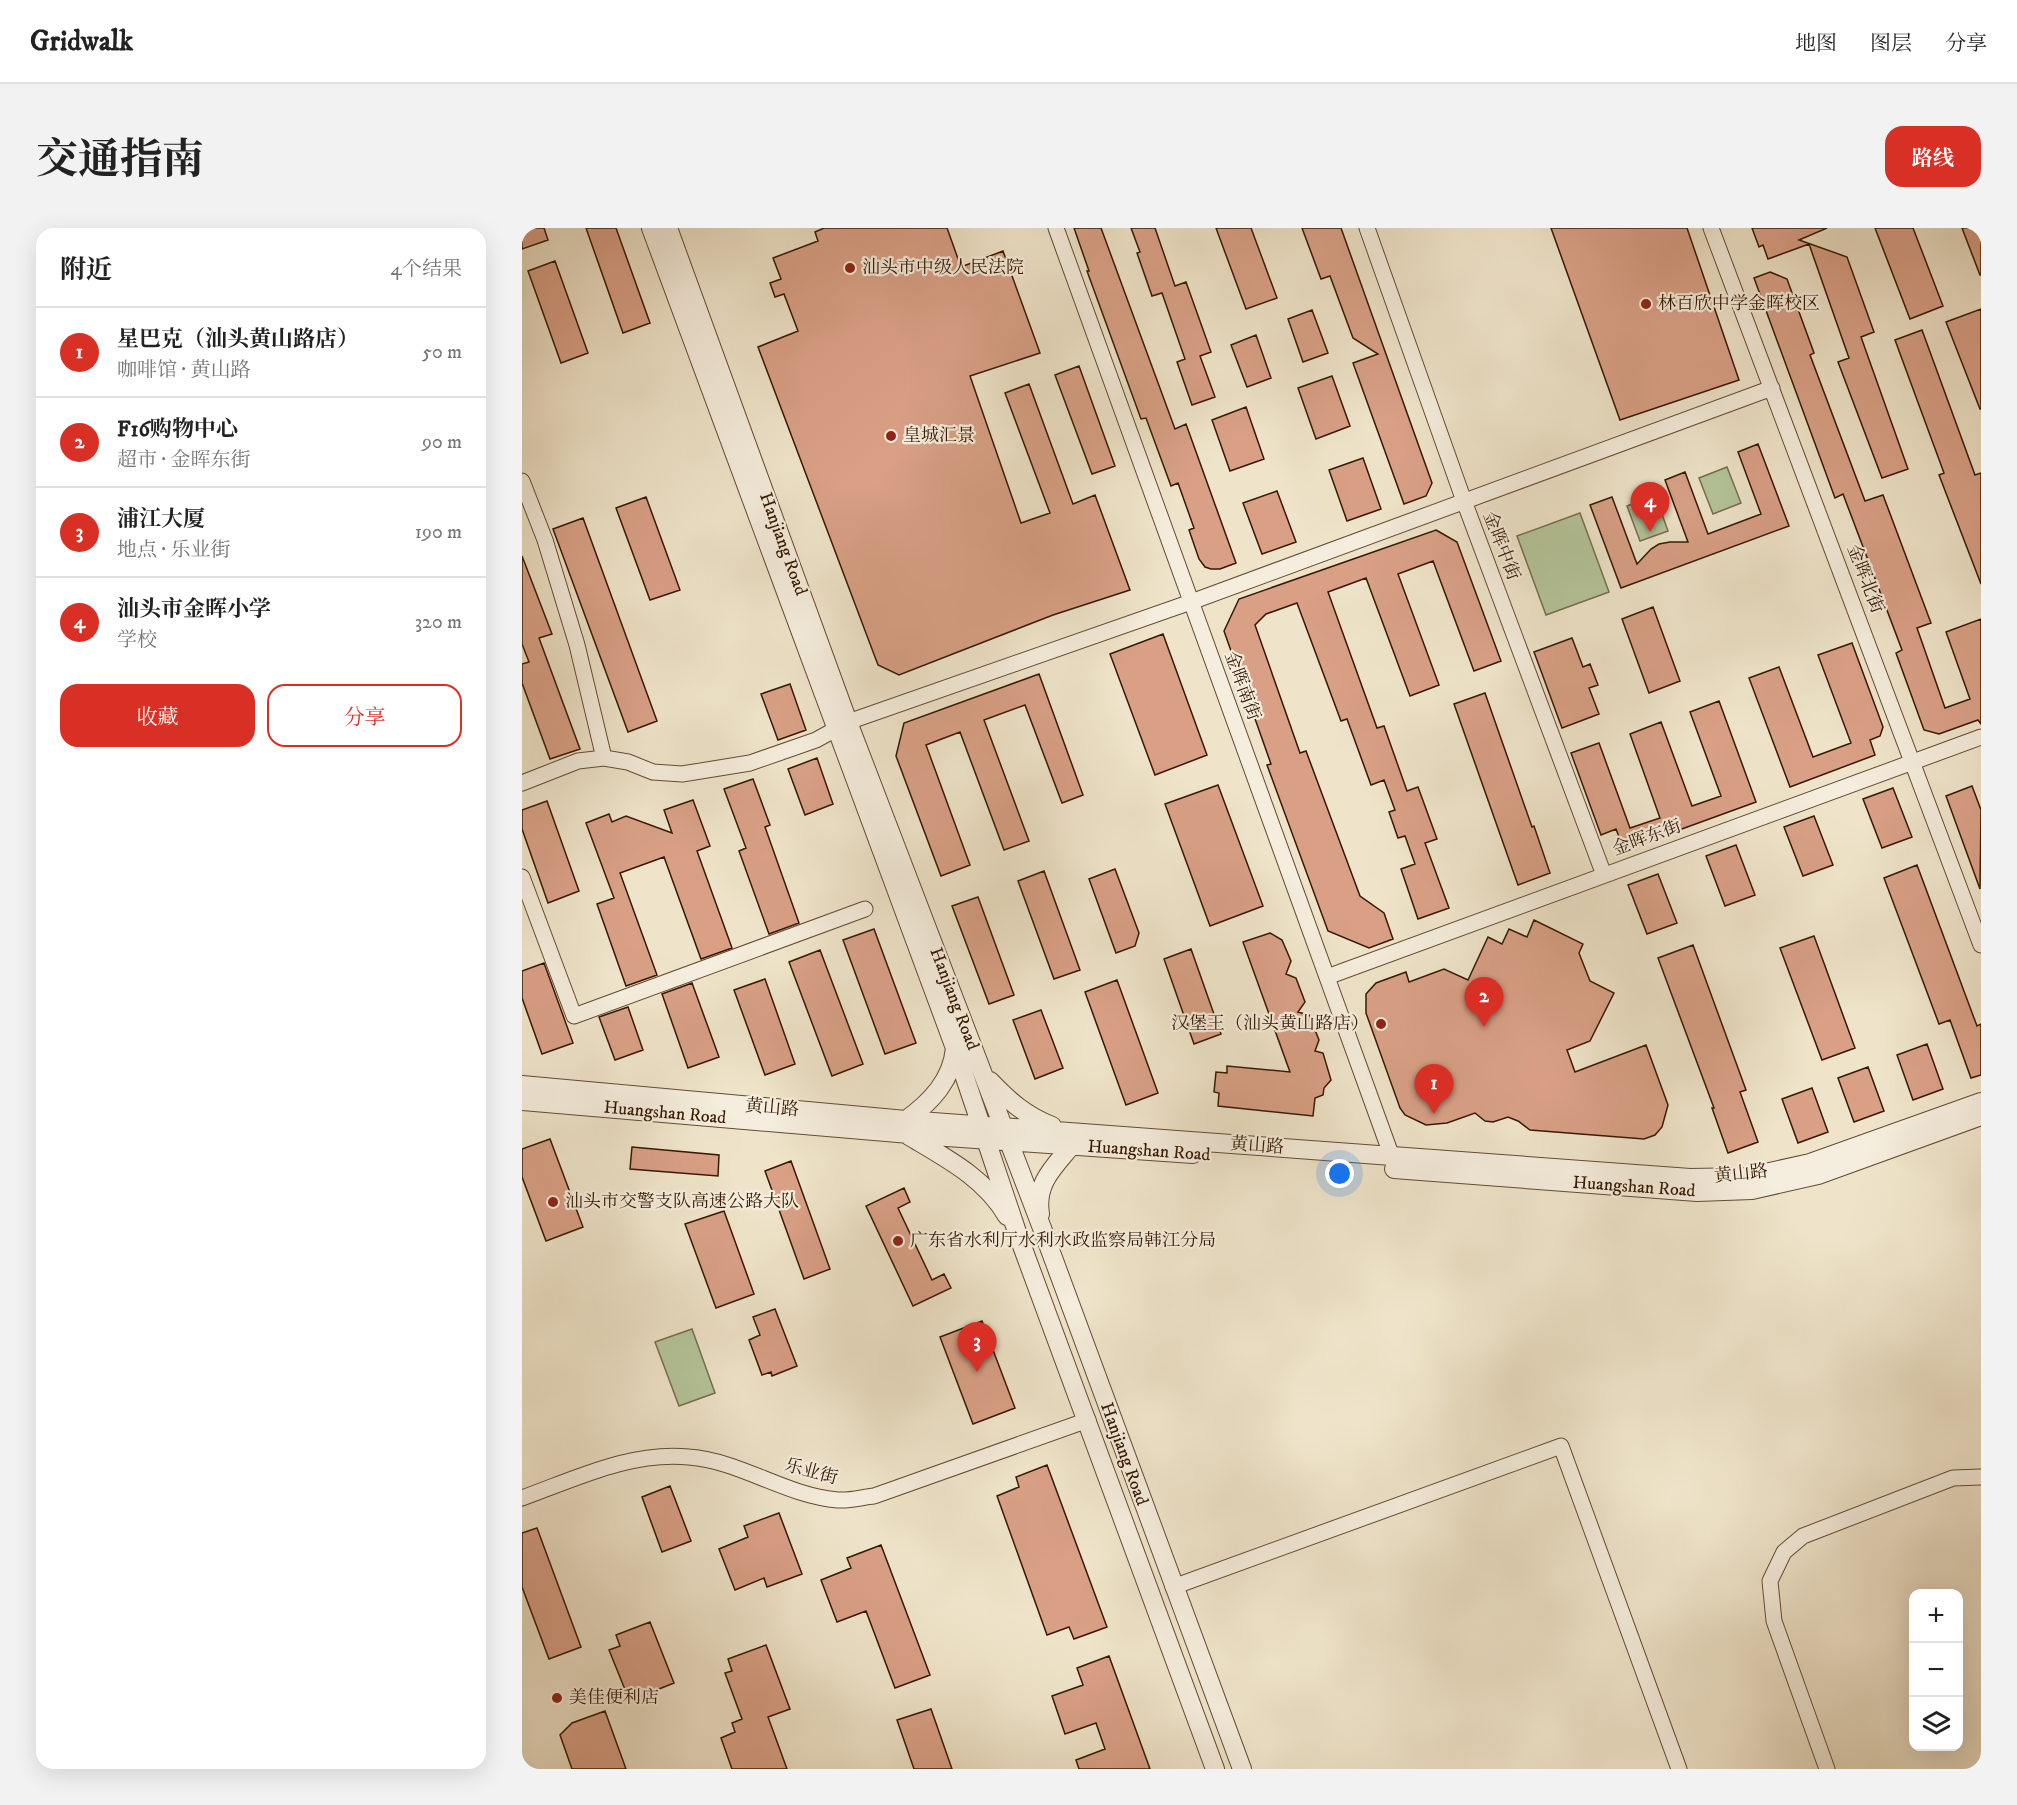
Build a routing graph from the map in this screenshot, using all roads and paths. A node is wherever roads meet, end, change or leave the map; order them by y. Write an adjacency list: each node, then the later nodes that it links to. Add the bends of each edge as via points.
1 (651, 228): 10 (street, Hanjiang Road)
2 (668, 228): 10 (street, Hanjiang Road)
3 (1056, 228): 9 (street, 金晖南街)
4 (1367, 228): 8 (street, 金晖中街)
5 (1711, 228): 6 (street, 金晖北街)
6 (1772, 388): 8 (street); 13 (street, 金晖北街)
7 (522, 481): 12 (street, via 545,540 577,645)
8 (1464, 501): 9 (street); 15 (street, 金晖中街)
9 (1191, 602): 10 (street); 19 (street, 金晖南街)
10 (842, 725): 12 (street, via 816,740 750,763 682,774 653,772); 20 (street, Hanjiang Road); 21 (street, Hanjiang Road)
11 (1981, 737): 13 (street, 金晖东街)
12 (604, 758): 14 (street, via 578,761)
13 (1913, 762): 15 (street, 金晖东街); 18 (street, 金晖北街)
14 (522, 783)
15 (1604, 875): 19 (street, 金晖东街)
16 (522, 877): 17 (street, via 574,1016)
17 (865, 909)
18 (1981, 945)
19 (1327, 977): 30 (street, 金晖南街)
20 (955, 1048): 26 (street, via 954,1063 942,1085); 27 (street, Hanjiang Road)
21 (982, 1072): 28 (street, Hanjiang Road); 29 (street, via 1010,1103)
22 (522, 1085): 26 (street, 黄山路)
23 (522, 1101): 26 (street, Huangshan Road)
24 (1981, 1102): 30 (street, 黄山路, via 1810,1163 1747,1177 1690,1178)
25 (1981, 1116): 29 (street, Huangshan Road, via 1818,1176 1752,1190 1697,1192)
26 (905, 1127): 27 (street, Huangshan Road); 32 (street, via 986,1189)
27 (984, 1133): 28 (street, Huangshan Road); 32 (street, Hanjiang Road)
28 (1007, 1134): 29 (street, Huangshan Road); 31 (street, Hanjiang Road)
29 (1068, 1138): 30 (street, 黄山路); 31 (street, via 1043,1182 1038,1201)
30 (1392, 1157)
31 (1042, 1228): 36 (street, Hanjiang Road)
32 (1018, 1235): 33 (street, Hanjiang Road)
33 (1088, 1420): 35 (street, 乐业街, via 874,1496 839,1500 807,1494 690,1457 655,1457 613,1465); 37 (street, Hanjiang Road)
34 (1981, 1477): 40 (street, via 1953,1478 1803,1536 1784,1552 1770,1581 1774,1621)
35 (522, 1498)
36 (1173, 1587): 38 (street, Hanjiang Road); 39 (street, via 1561,1446)
37 (1215, 1769)
38 (1242, 1769)
39 (1679, 1769)
40 (1827, 1769)

